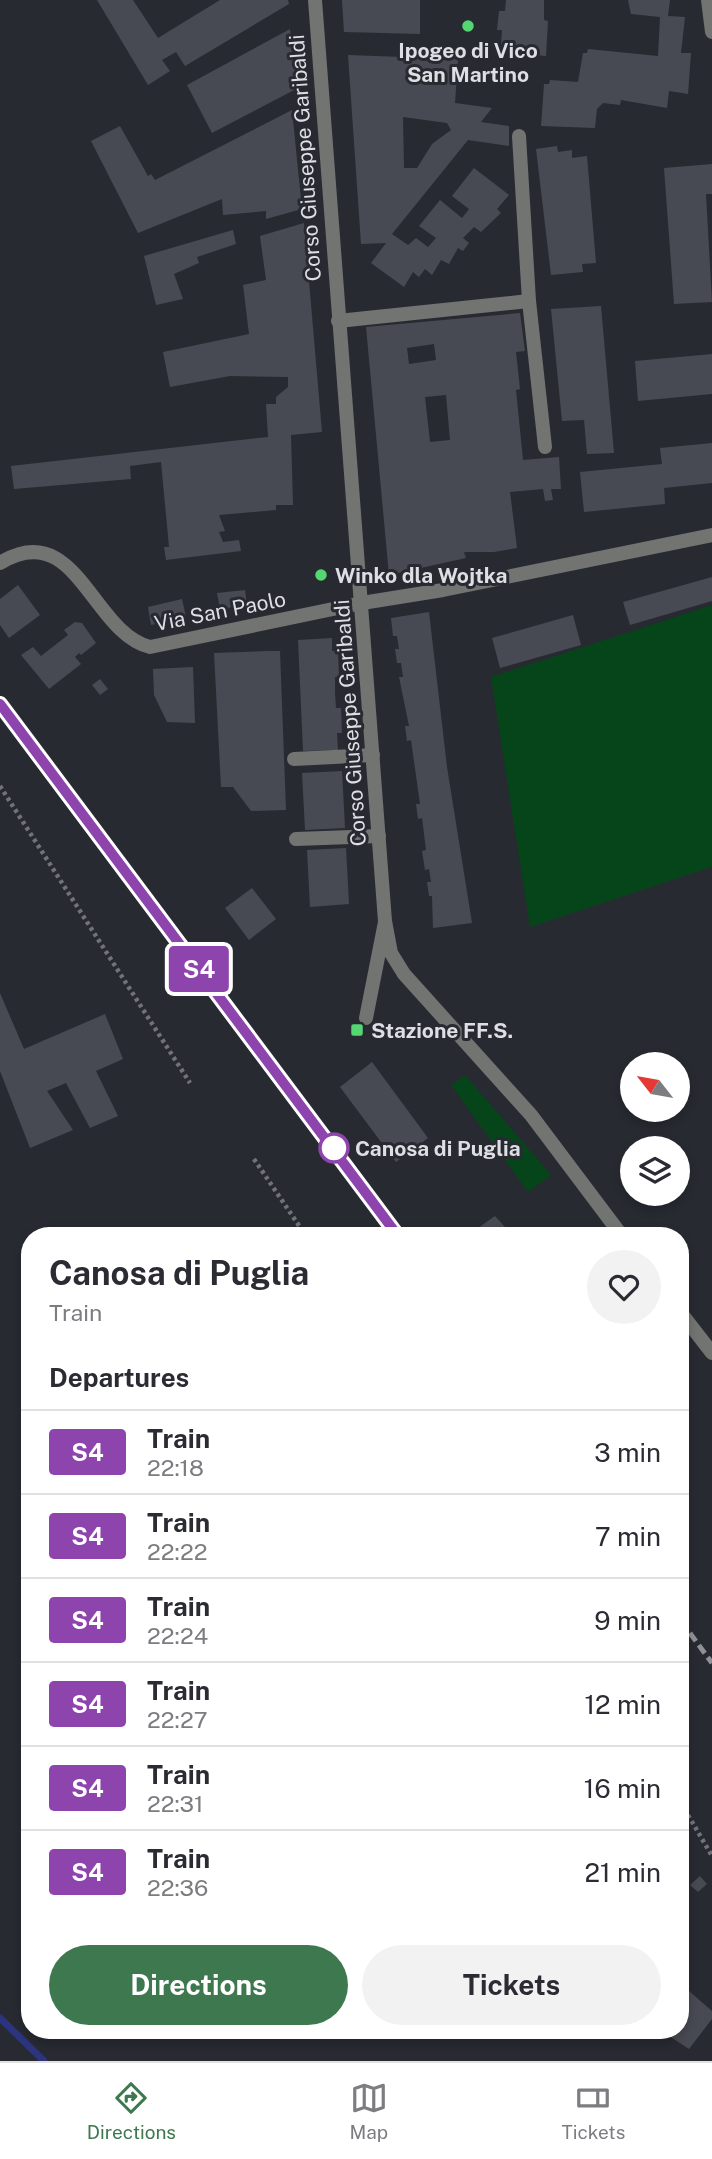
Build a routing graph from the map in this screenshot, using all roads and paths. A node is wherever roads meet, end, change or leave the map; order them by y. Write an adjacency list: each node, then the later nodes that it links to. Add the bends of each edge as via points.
1 (314, 0): 6 (street, Corso Giuseppe Garibaldi)
2 (708, 0): 3 (street)
3 (712, 32)
4 (519, 136): 5 (street)
5 (529, 301): 6 (street); 7 (street)
6 (338, 321): 10 (street, Corso Giuseppe Garibaldi)
7 (545, 447)
8 (712, 535): 10 (street, Via San Paolo)
9 (0, 563): 10 (street, Via San Paolo, via 29,552 57,558 129,637 150,647)
10 (362, 603): 11 (street, Corso Giuseppe Garibaldi)
11 (373, 755): 12 (street); 14 (street, Corso Giuseppe Garibaldi)
12 (294, 759)
13 (0, 786): 18 (path)
14 (379, 836): 15 (street); 16 (street, Corso Giuseppe Garibaldi)
15 (296, 839)
16 (385, 920): 17 (street); 21 (street, Corso Giuseppe Garibaldi, via 391,953 404,974 531,1115)
17 (366, 1018)
18 (190, 1083)
19 (254, 1159): 20 (path)
20 (300, 1227)
21 (615, 1227)
22 (689, 1323): 23 (street)
23 (712, 1353)
24 (689, 1817): 25 (path)
25 (712, 1856)

